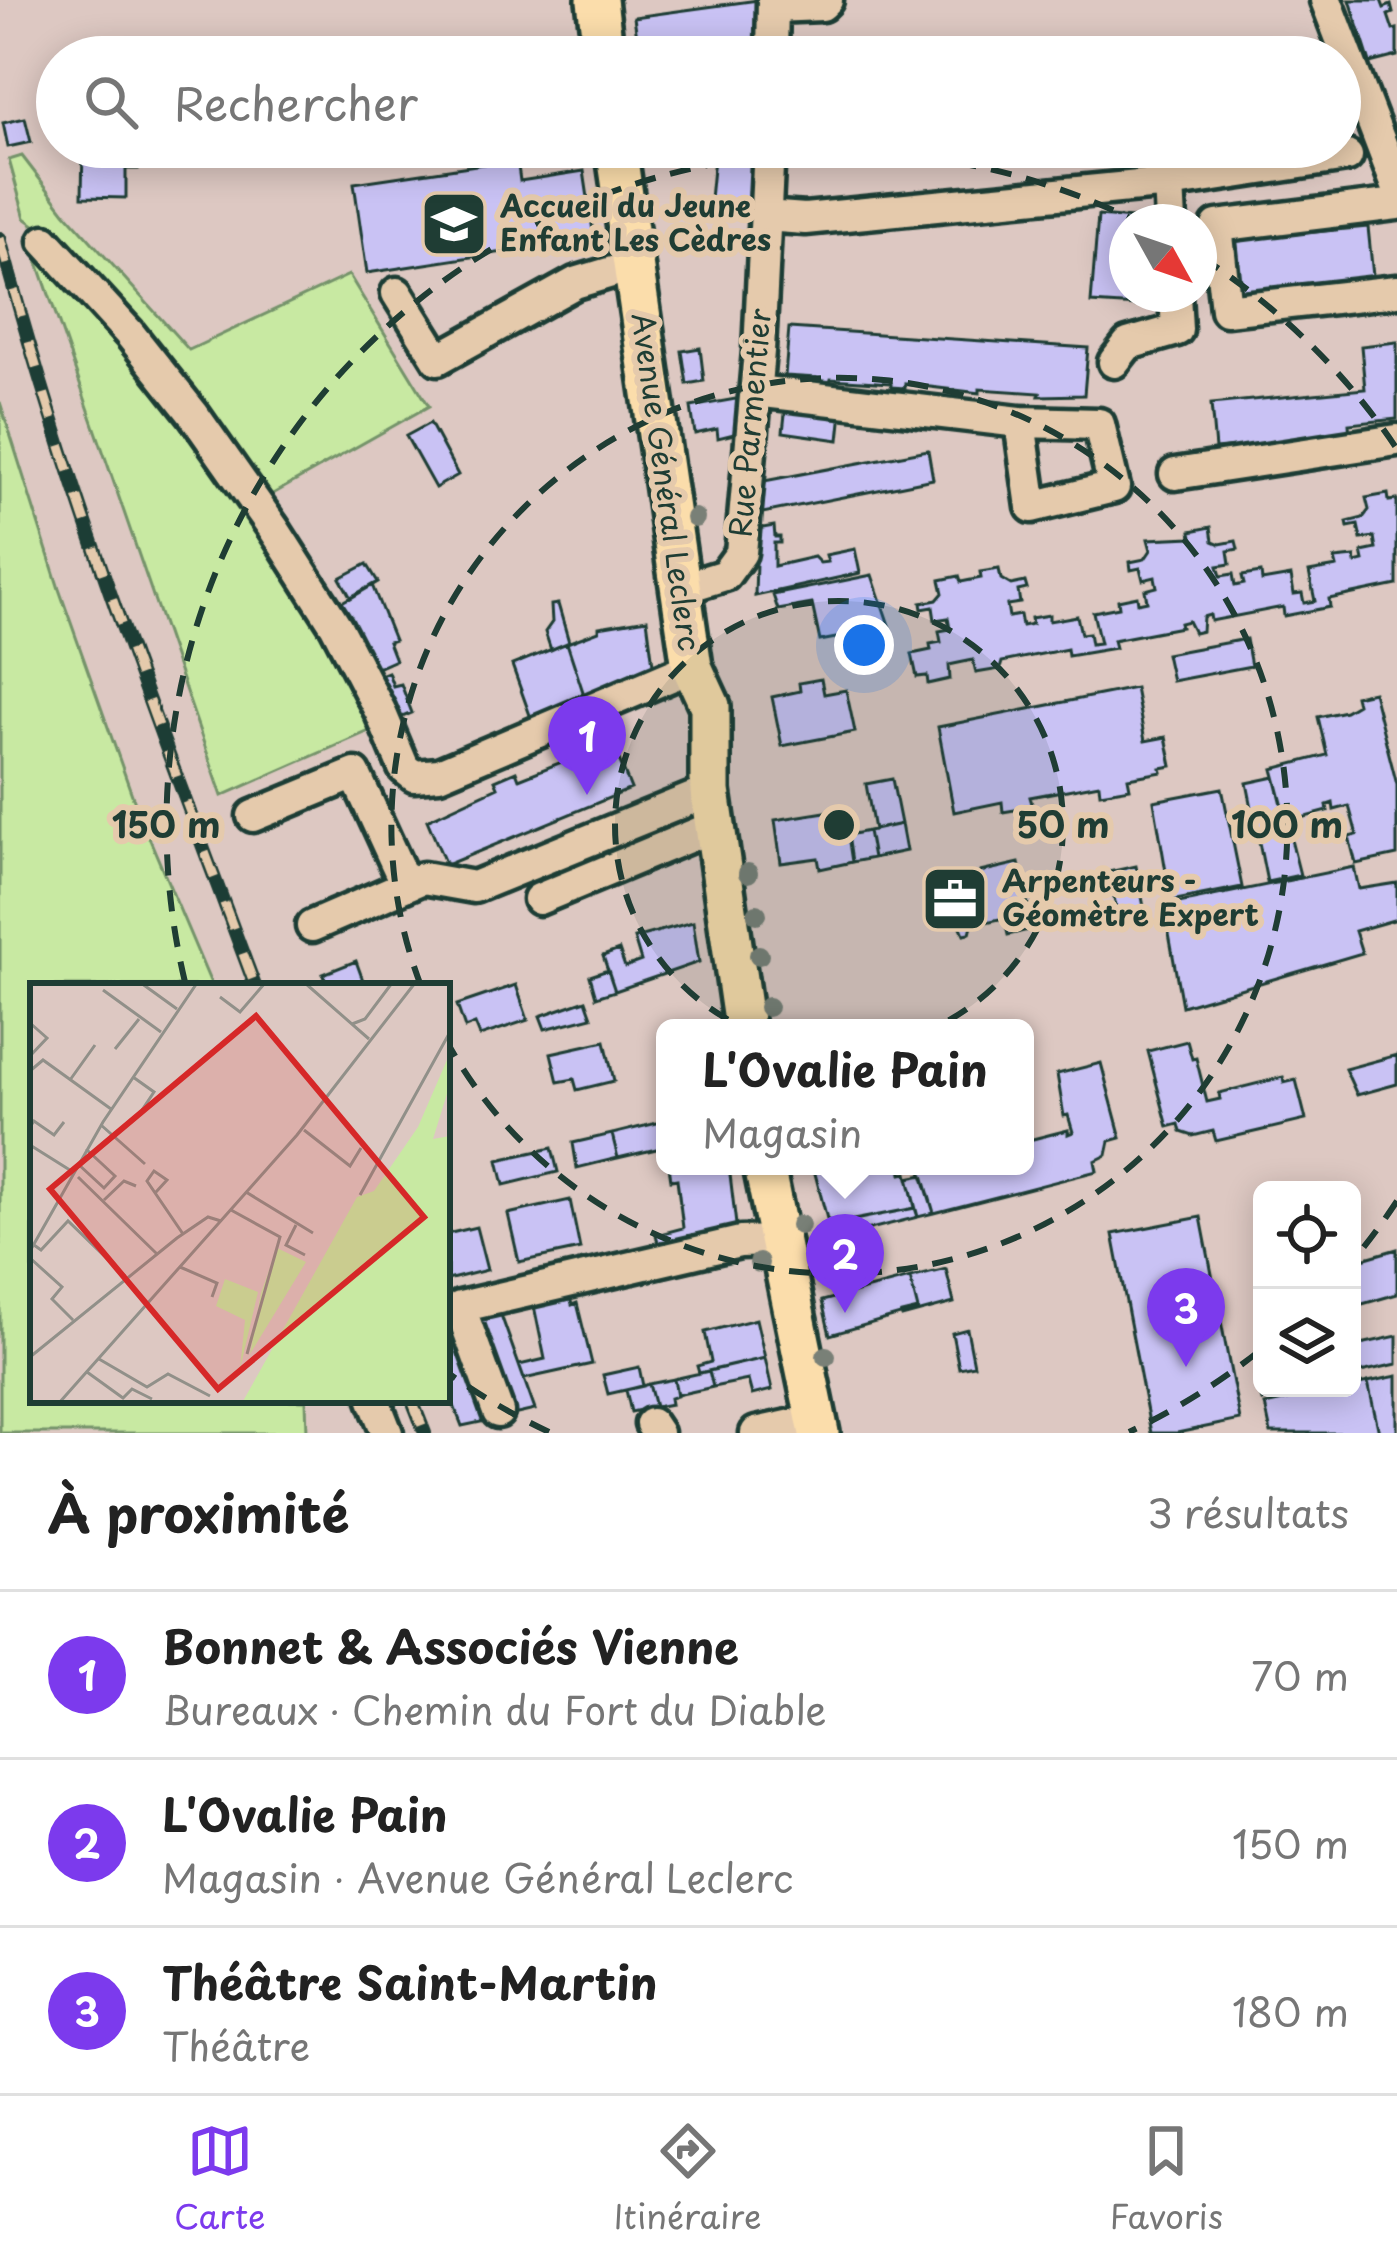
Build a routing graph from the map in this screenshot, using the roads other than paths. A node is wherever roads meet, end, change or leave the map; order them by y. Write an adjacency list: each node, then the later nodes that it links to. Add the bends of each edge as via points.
1 (597, 0): 5 (main road)
2 (827, 0): 4 (street)
3 (1326, 0): 7 (street)
4 (773, 4): 6 (street)
5 (601, 36)
6 (772, 36)
7 (1342, 36)
8 (1361, 81): 9 (street)
9 (1391, 150): 14 (street)
10 (619, 168): 19 (main road, Avenue Général Leclerc)
11 (768, 168): 17 (street, Rue Parmentier)
12 (1268, 168): 13 (street)
13 (1169, 183): 15 (street); 17 (street, via 805,219)
14 (1397, 186)
15 (1170, 204)
16 (1397, 204): 20 (street, via 1217,226 1226,310)
17 (765, 216): 24 (street, Rue Parmentier)
18 (45, 241): 29 (street, via 142,350 274,530 336,626 414,776 440,774)
19 (632, 266): 21 (street, via 575,283 438,359); 28 (main road, Avenue Général Leclerc)
20 (1389, 281)
21 (397, 293)
22 (1176, 312): 23 (street, via 1178,330 1128,344)
23 (1114, 362)
24 (756, 392): 25 (street); 28 (street, Rue Parmentier, via 741,553 725,574)
25 (1020, 422)
26 (1397, 440): 27 (street)
27 (1175, 474)
28 (680, 589): 29 (main road, Avenue Général Leclerc)
29 (692, 667): 30 (main road, Avenue Général Leclerc, via 710,706)
30 (712, 808): 32 (street, via 474,887 423,878); 33 (street); 35 (main road, Avenue Général Leclerc)
31 (253, 816): 32 (street, via 356,774)
32 (406, 885): 34 (street)
33 (539, 899)
34 (312, 926)
35 (743, 1019)
36 (766, 1175): 37 (main road)
37 (777, 1240): 39 (street, via 460,1307); 40 (main road)
38 (375, 1403): 41 (street)
39 (498, 1412)
40 (818, 1426): 42 (street)
41 (387, 1433)
42 (756, 1433)

